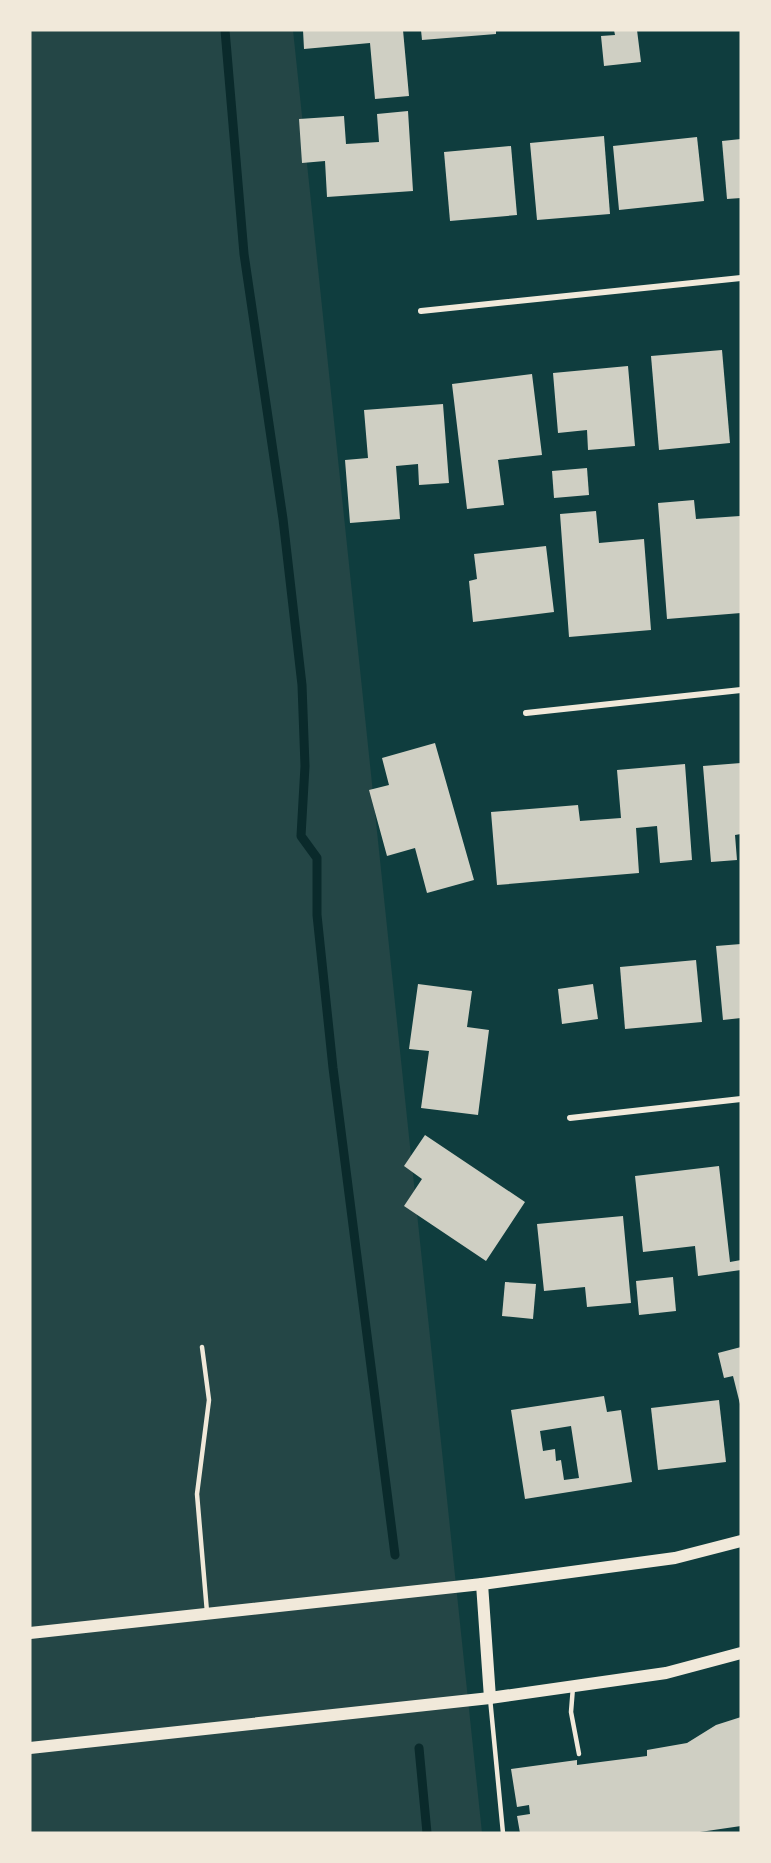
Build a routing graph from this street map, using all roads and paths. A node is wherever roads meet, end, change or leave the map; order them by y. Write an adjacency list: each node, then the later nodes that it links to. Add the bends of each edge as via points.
1 (741, 278): 2 (street)
2 (421, 311)
3 (741, 690): 4 (street)
4 (526, 712)
5 (741, 1099): 6 (street)
6 (570, 1118)
7 (202, 1347): 10 (lane, via 209,1400 197,1494)
8 (741, 1541): 9 (main road, via 675,1558)
9 (482, 1584): 10 (main road); 14 (main road)
10 (207, 1615): 11 (main road)
11 (30, 1633)
12 (741, 1653): 13 (main road, via 666,1673)
13 (573, 1687): 14 (main road); 16 (lane, via 572,1712)
14 (490, 1698): 15 (main road); 17 (lane)
15 (30, 1748)
16 (579, 1754)
17 (503, 1833)

